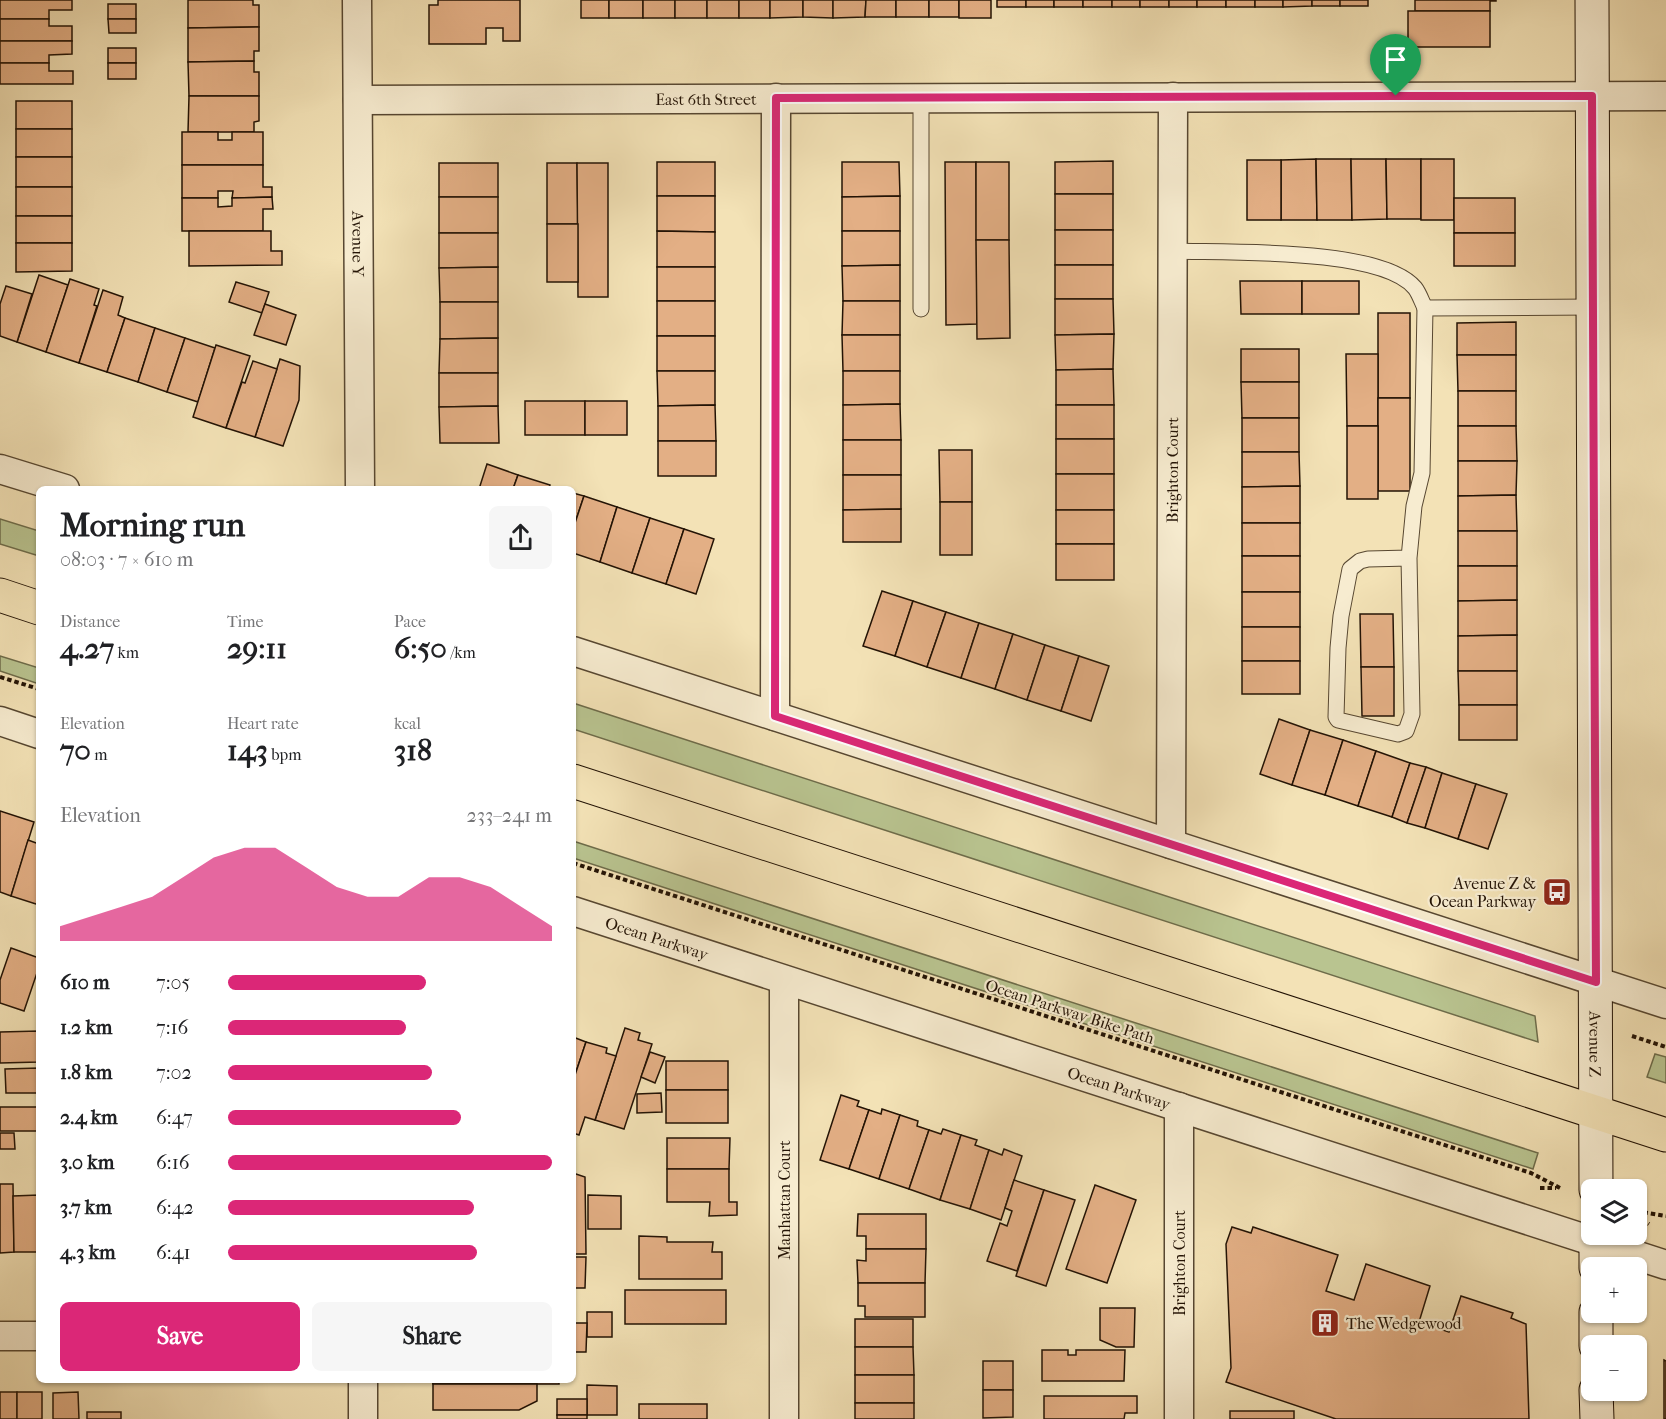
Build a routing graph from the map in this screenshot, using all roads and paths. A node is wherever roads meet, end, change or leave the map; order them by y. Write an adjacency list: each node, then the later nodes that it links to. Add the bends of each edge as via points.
1 (357, 0): 8 (street, Avenue Y)
2 (1592, 0): 3 (street, Avenue Z)
3 (1592, 96): 4 (street, East 6th Street); 5 (street, East 6th Street); 10 (street, Avenue Z)
4 (1666, 96)
5 (1173, 97): 7 (street, East 6th Street); 9 (street, Brighton Court)
6 (776, 98): 7 (street, East 6th Street); 8 (street, East 6th Street); 22 (street)
7 (921, 98): 12 (lane)
8 (358, 100): 15 (street, Avenue Y)
9 (1172, 252): 11 (lane, via 1314,255 1366,264 1394,273 1414,287); 26 (street, Brighton Court)
10 (1593, 307): 11 (lane); 30 (street, Avenue Z)
11 (1425, 308): 16 (lane, via 1422,473 1413,506)
12 (921, 309)
13 (0, 469): 14 (street)
14 (55, 486)
15 (360, 486)
16 (1409, 558): 16 (lane, via 1368,558 1350,569 1338,648 1338,720 1398,734 1410,724)
17 (0, 595): 18 (main road)
18 (36, 607)
19 (576, 652): 22 (street)
20 (0, 677): 21 (path)
21 (36, 688)
22 (775, 716): 26 (street)
23 (0, 721): 24 (street)
24 (36, 733)
25 (576, 782): 35 (main road)
26 (1171, 844): 30 (street)
27 (576, 864): 38 (path, Ocean Parkway Bike Path, via 1531,1173)
28 (576, 912): 29 (street, Ocean Parkway)
29 (784, 980): 34 (street, Ocean Parkway); 48 (street, Manhattan Court)
30 (1596, 982): 31 (street); 35 (street, Avenue Z)
31 (1666, 1004)
32 (1632, 1036): 33 (path)
33 (1666, 1047)
34 (1179, 1107): 41 (street, Ocean Parkway); 49 (street, Brighton Court)
35 (1596, 1112): 36 (main road); 37 (street, Avenue Z)
36 (1666, 1135)
37 (1596, 1179)
38 (1557, 1188)
39 (1647, 1213): 40 (path)
40 (1666, 1216)
41 (1596, 1248): 42 (street, Ocean Parkway)
42 (1666, 1265)
43 (0, 1336): 44 (street)
44 (36, 1336)
45 (363, 1383): 47 (street)
46 (1596, 1401): 50 (street)
47 (363, 1419)
48 (784, 1419)
49 (1179, 1419)
50 (1597, 1419)

